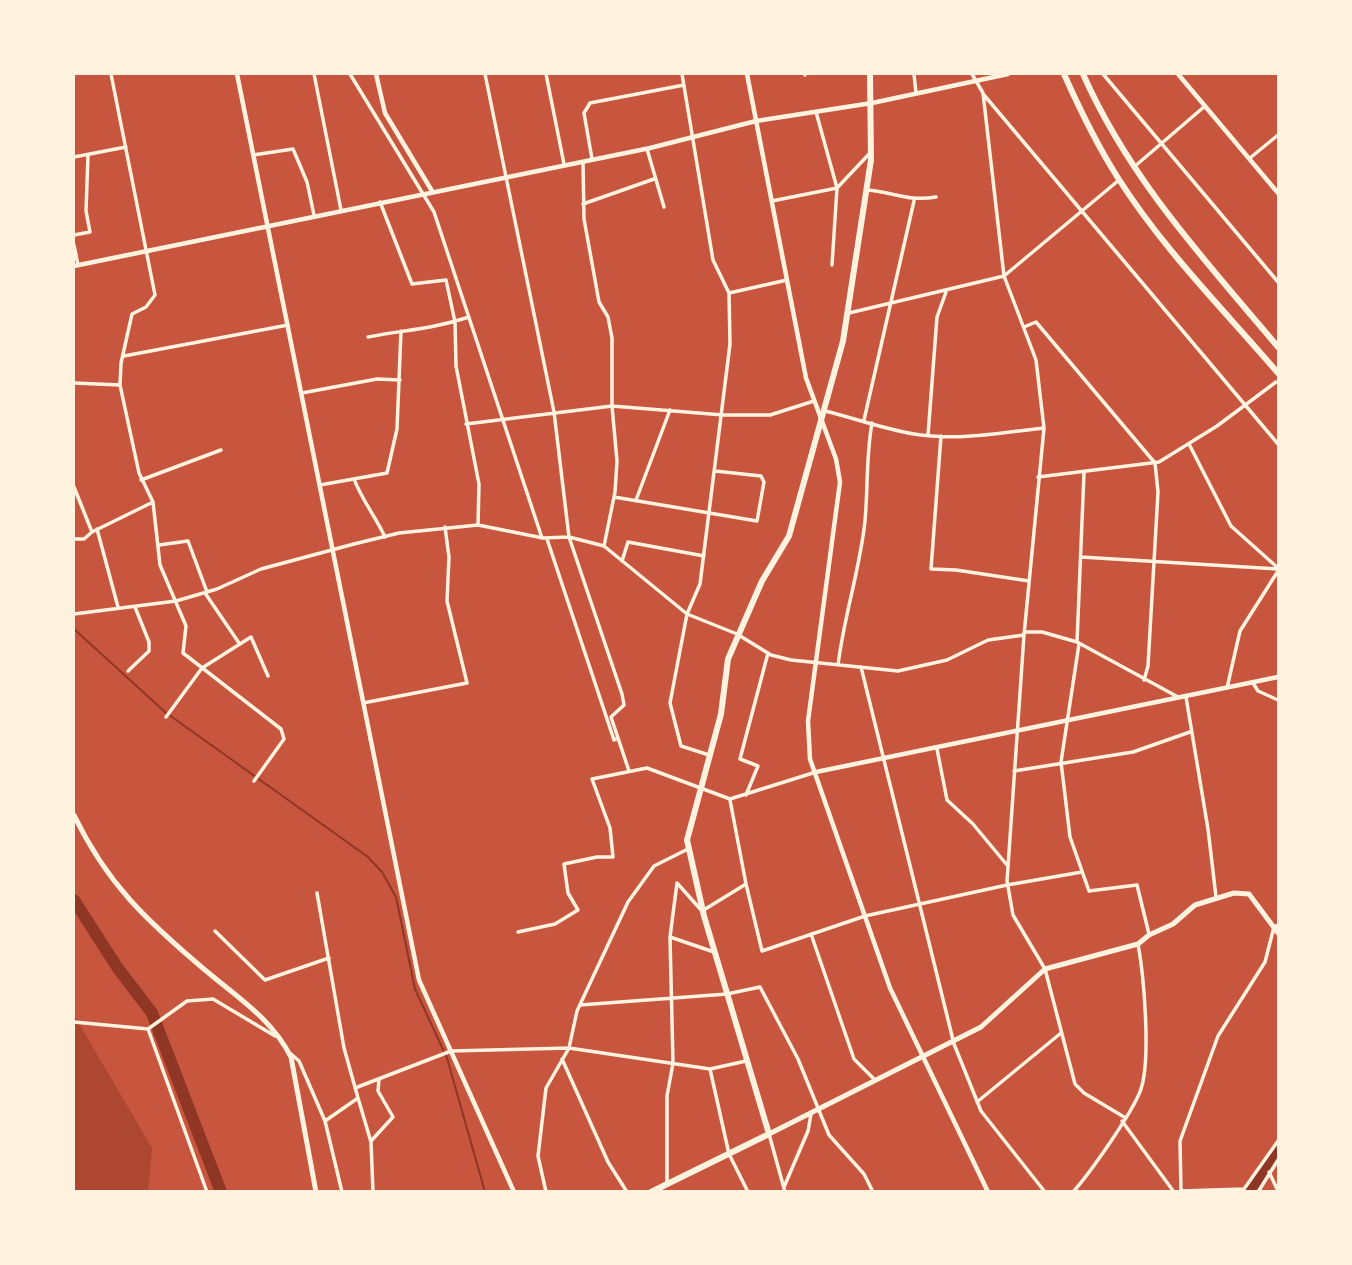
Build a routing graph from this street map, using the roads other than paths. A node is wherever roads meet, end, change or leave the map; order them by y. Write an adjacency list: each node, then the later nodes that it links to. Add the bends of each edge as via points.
1 (111, 74): 29 (street)
2 (237, 74): 33 (street)
3 (314, 74): 55 (street)
4 (350, 74): 47 (street)
5 (376, 74): 45 (street, via 385,113)
6 (485, 74): 40 (street)
7 (545, 74): 38 (street)
8 (682, 74): 19 (street)
9 (747, 74): 25 (street)
10 (870, 74): 22 (main road)
11 (914, 74): 20 (street)
12 (972, 74): 18 (street)
13 (1008, 74): 18 (street)
14 (1064, 74): 42 (main road)
15 (1083, 74): 39 (main road, via 1102,118)
16 (1103, 74): 28 (street)
17 (1178, 74): 23 (street)
18 (977, 80): 20 (street); 21 (street)
19 (684, 85): 26 (street); 36 (street, via 590,103 584,113)
20 (916, 93): 22 (street)
21 (983, 93): 54 (street); 63 (street)
22 (872, 103): 24 (street); 31 (main road)
23 (1205, 106): 28 (street); 35 (street)
24 (816, 112): 25 (street); 43 (street)
25 (757, 121): 26 (street); 49 (street)
26 (693, 135): 30 (street); 67 (street, via 713,260)
27 (1279, 135): 35 (street)
28 (1161, 144): 39 (street); 65 (street)
29 (126, 147): 32 (street); 60 (street)
30 (647, 149): 36 (street); 41 (street)
31 (872, 151): 43 (street); 44 (main road)
32 (88, 155): 34 (street); 58 (street, via 90,232)
33 (253, 155): 56 (street, via 293,149); 57 (street)
34 (74, 157)
35 (1250, 158): 46 (street)
36 (592, 159): 37 (street)
37 (583, 161): 38 (street); 52 (street)
38 (564, 164): 40 (street)
39 (1133, 168): 76 (main road, via 1177,228)
40 (506, 176): 45 (street); 89 (street)
41 (654, 180): 52 (street); 53 (street)
42 (1119, 180): 54 (street); 78 (main road, via 1161,237)
43 (837, 188): 49 (street); 61 (street)
44 (867, 190): 50 (street); 69 (main road)
45 (432, 191): 47 (street)
46 (1279, 193)
47 (423, 194): 51 (street); 70 (street, via 434,212)
48 (936, 197): 50 (street)
49 (772, 201): 64 (street)
50 (914, 201): 68 (street)
51 (380, 202): 55 (street); 71 (street, via 412,284 446,280)
52 (583, 204): 86 (street, via 599,302 612,338)
53 (664, 207)
54 (1080, 209): 63 (street); 87 (street)
55 (341, 210): 56 (street)
56 (314, 215): 57 (street)
57 (268, 224): 60 (street); 72 (street)
58 (74, 234)
59 (74, 245): 62 (street)
60 (146, 251): 62 (street); 77 (street, via 155,295 146,307 132,314)
61 (832, 265)
62 (76, 266)
63 (1004, 276): 66 (street); 73 (street)
64 (787, 280): 67 (street); 85 (street)
65 (1279, 282)
66 (946, 290): 68 (street); 97 (street, via 937,317)
67 (729, 293): 91 (street, via 730,344)
68 (890, 303): 69 (street); 93 (street)
69 (849, 313): 84 (main road)
70 (469, 317): 71 (street); 92 (street)
71 (455, 322): 74 (street); 95 (street, via 456,366)
72 (288, 325): 77 (street); 83 (street)
73 (1024, 327): 96 (street, via 1036,360); 102 (street, via 1037,323)
74 (401, 331): 75 (street); 79 (street)
75 (368, 337)
76 (1279, 347)
77 (124, 356): 82 (street)
78 (1279, 373)
79 (400, 380): 83 (street, via 377,379); 106 (street, via 397,429 387,473)
80 (1276, 382): 87 (street)
81 (74, 383): 82 (street)
82 (120, 386): 107 (street)
83 (302, 393): 108 (street)
84 (825, 400): 85 (street); 90 (main road)
85 (814, 401): 90 (street); 91 (street, via 771,415)
86 (611, 405): 88 (street); 89 (street); 110 (street, via 617,461)
87 (1245, 406): 99 (street); 100 (street)
88 (670, 410): 91 (street); 111 (street)
89 (554, 412): 92 (street); 119 (street)
90 (822, 414): 93 (street); 137 (main road, via 789,536); 142 (street, via 840,482)
91 (723, 415): 103 (street)
92 (503, 419): 95 (street); 121 (street)
93 (863, 420): 94 (street)
94 (872, 423): 97 (street); 143 (street, via 865,522)
95 (466, 424): 114 (street, via 479,484)
96 (1044, 428): 98 (street); 105 (street)
97 (928, 435): 98 (street)
98 (941, 436): 130 (street, via 931,569)
99 (1189, 444): 102 (street); 129 (street, via 1231,526)
100 (1279, 444)
101 (221, 450): 107 (street)
102 (1155, 463): 104 (street); 128 (street, via 1158,492)
103 (715, 471): 113 (street); 113 (street, via 761,476 764,482 757,521)
104 (1084, 473): 105 (street); 126 (street)
105 (1038, 477): 130 (street)
106 (354, 479): 108 (street); 118 (street)
107 (141, 480): 112 (street)
108 (320, 485): 124 (street)
109 (74, 487): 117 (street)
110 (614, 497): 111 (street); 123 (street)
111 (636, 501): 113 (street)
112 (153, 502): 116 (street); 122 (street)
113 (709, 513): 125 (street)
114 (478, 525): 115 (street); 121 (street)
115 (445, 527): 118 (street); 154 (street, via 447,601 467,683)
116 (97, 529): 117 (street); 133 (street)
117 (92, 532): 120 (street, via 84,539)
118 (385, 537): 124 (street)
119 (569, 537): 121 (street); 123 (street); 159 (street, via 622,694 624,705 611,717)
120 (74, 539)
121 (545, 539): 159 (street, via 614,740)
122 (159, 545): 131 (street, via 188,541); 132 (street, via 160,565)
123 (604, 546): 127 (street)
124 (334, 551): 131 (street, via 261,569); 154 (street)
125 (704, 556): 127 (street, via 628,542); 136 (street, via 700,584)
126 (1081, 556): 128 (street); 139 (street)
127 (622, 561): 136 (street)
128 (1153, 561): 129 (street); 149 (street)
129 (1279, 570): 151 (street, via 1240,631)
130 (1029, 582): 138 (street)
131 (206, 593): 132 (street); 140 (street)
132 (176, 601): 134 (street); 145 (street, via 187,633 183,653)
133 (118, 607): 134 (street); 135 (street)
134 (135, 607): 146 (street, via 149,651)
135 (74, 614)
136 (687, 614): 137 (street); 161 (street, via 670,704 681,746)
137 (737, 634): 141 (street); 161 (main road)
138 (1024, 634): 139 (street, via 1042,632); 144 (street, via 988,640 921,667 898,671); 157 (street)
139 (1078, 643): 149 (street); 156 (street)
140 (240, 644): 145 (street); 147 (street, via 251,637)
141 (768, 653): 142 (street); 169 (street, via 740,759 758,766)
142 (816, 662): 143 (street); 166 (street, via 807,736)
143 (838, 665): 144 (street)
144 (861, 667): 162 (street)
145 (202, 668): 155 (street); 167 (street, via 281,729 284,740)
146 (128, 671)
147 (268, 676)
148 (1279, 677): 150 (street)
149 (1144, 680): 152 (street)
150 (1253, 683): 151 (street); 153 (street, via 1258,691)
151 (1227, 688): 152 (street)
152 (1183, 697): 156 (street); 158 (street)
153 (1279, 699)
154 (363, 703): 201 (street, via 419,980)
155 (166, 717)
156 (1068, 721): 157 (street); 163 (street)
157 (1017, 732): 160 (street); 165 (street)
158 (1190, 732): 163 (street, via 1133,752); 178 (street)
159 (618, 738): 164 (street)
160 (937, 749): 162 (street); 173 (street, via 947,800)
161 (710, 755): 168 (main road)
162 (885, 760): 166 (street); 179 (street)
163 (1061, 762): 165 (street); 174 (street, via 1070,837)
164 (629, 771): 168 (street, via 647,768); 184 (street, via 592,779 610,828 613,857 564,864 568,893 578,909 555,924)
165 (1014, 771): 173 (street)
166 (816, 772): 169 (street); 181 (street)
167 (255, 780)
168 (700, 790): 170 (street); 172 (main road)
169 (746, 795): 170 (street)
170 (730, 799): 175 (street)
171 (74, 815): 198 (main road, via 118,890 272,1025)
172 (688, 849): 180 (main road); 194 (street, via 654,866 628,902)
173 (1007, 865): 176 (street)
174 (1082, 872): 176 (street); 186 (street, via 1089,891 1136,885)
175 (746, 884): 180 (street); 185 (street, via 761,951)
176 (1007, 885): 179 (street); 191 (street, via 1013,915)
177 (317, 893): 190 (street)
178 (1216, 897): 182 (main road, via 1249,894); 186 (main road)
179 (920, 904): 181 (street); 199 (street)
180 (702, 911): 187 (street, via 677,883); 189 (main road)
181 (865, 916): 185 (street); 203 (street, via 890,988)
182 (1277, 928): 224 (street, via 1265,962 1218,1036 1180,1141)
183 (215, 931): 190 (street, via 265,980)
184 (518, 932)
185 (811, 934): 209 (street, via 855,1059)
186 (1149, 934): 188 (main road)
187 (670, 937): 189 (street); 193 (street)
188 (1138, 944): 191 (main road); 214 (street, via 1146,998 1142,1086)
189 (714, 952): 192 (main road)
190 (329, 958): 210 (street)
191 (1045, 969): 197 (street); 199 (main road, via 981,1027)
192 (727, 994): 193 (street); 205 (main road); 213 (street, via 760,987 798,1059)
193 (672, 998): 194 (street); 206 (street)
194 (580, 1005): 200 (street)
195 (74, 1022): 196 (street)
196 (148, 1029): 198 (street, via 180,1004 213,999); 226 (street)
197 (1061, 1033): 212 (street); 214 (street, via 1075,1084)
198 (283, 1041): 202 (main road)
199 (954, 1044): 203 (main road); 212 (street)
200 (569, 1048): 201 (street); 204 (street); 206 (street)
201 (451, 1051): 208 (street); 230 (street)
202 (289, 1053): 215 (street, via 299,1061); 227 (main road)
203 (924, 1058): 209 (main road); 238 (street)
204 (562, 1059): 231 (street, via 542,1103 538,1156); 232 (street, via 608,1162)
205 (747, 1061): 207 (street); 216 (main road)
206 (673, 1063): 207 (street); 222 (street, via 667,1096)
207 (710, 1069): 219 (street)
208 (379, 1079): 210 (street); 218 (street, via 378,1091 393,1117)
209 (876, 1082): 213 (main road)
210 (355, 1088): 211 (street)
211 (358, 1098): 215 (street); 218 (street)
212 (977, 1102): 239 (street)
213 (814, 1113): 216 (main road); 223 (street); 237 (street, via 864,1174)
214 (1123, 1119): 240 (street); 241 (street)
215 (325, 1121): 228 (street)
216 (769, 1134): 219 (main road); 223 (street)
217 (1279, 1141): 224 (street, via 1244,1189)
218 (371, 1142): 229 (street)
219 (729, 1154): 222 (main road); 234 (street)
220 (1279, 1160): 221 (street)
221 (1269, 1172): 225 (street); 242 (street)
222 (667, 1183): 233 (main road)
223 (785, 1189)
224 (1181, 1191)
225 (1279, 1191)
226 (207, 1192)
227 (316, 1192)
228 (342, 1192)
229 (373, 1192)
230 (514, 1192)
231 (546, 1192)
232 (627, 1192)
233 (651, 1192)
234 (748, 1192)
235 (830, 1192): 236 (street)
236 (845, 1192)
237 (873, 1192)
238 (988, 1192)
239 (1045, 1192)
240 (1073, 1192)
241 (1174, 1192)
242 (1258, 1192)

